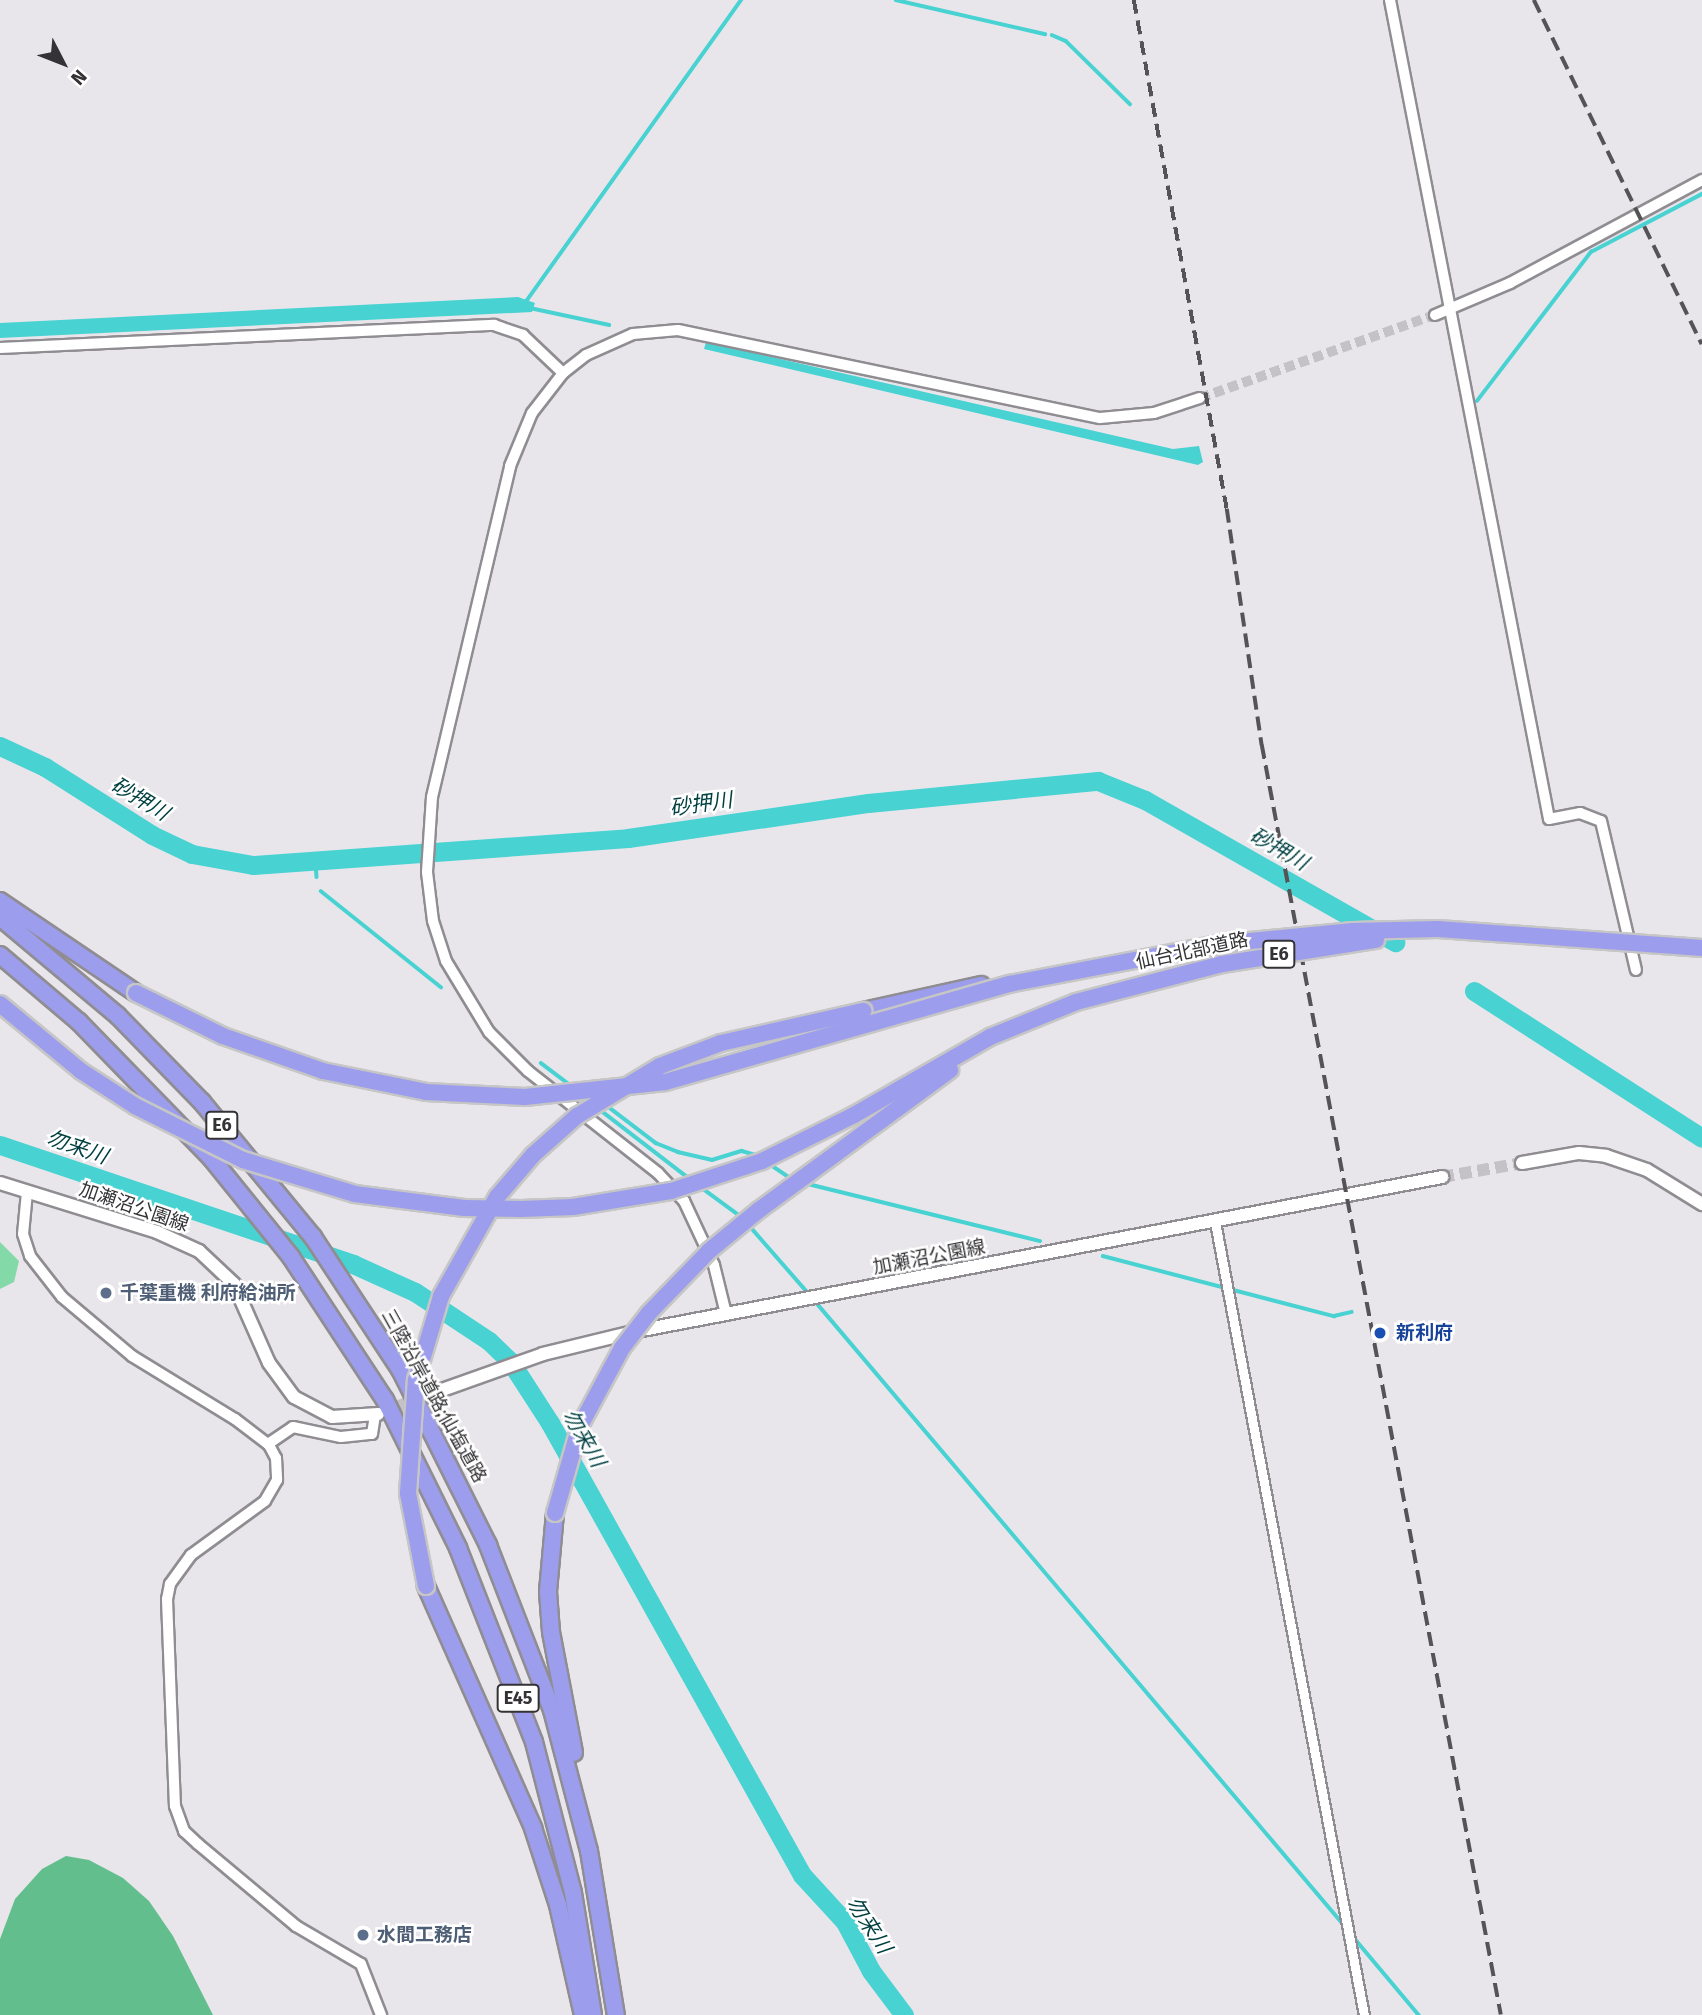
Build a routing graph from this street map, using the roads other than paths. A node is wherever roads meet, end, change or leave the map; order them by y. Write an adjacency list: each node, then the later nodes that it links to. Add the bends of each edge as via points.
1 (1390, 0): 3 (street)
2 (1702, 180): 3 (street)
3 (1448, 310): 4 (street); 14 (street, via 1549,819 1580,813 1601,821)
4 (1435, 315)
5 (0, 348): 6 (street, via 494,325 523,335)
6 (563, 373): 7 (street, via 611,342 633,334 678,330 1100,418 1154,413); 23 (street, via 532,413 510,466 432,802 427,872 433,921 446,961 470,1007 528,1071 658,1173 684,1201 714,1265)
7 (1200, 398)
8 (0, 901): 12 (highway, bridge, via 125,987 223,1036 373,1084 475,1096 576,1095 665,1082 1009,984)
9 (0, 917): 24 (highway, 三陸沿岸道路;仙塩道路 / E6, bridge, via 76,978 202,1102 313,1237)
10 (1486, 931): 11 (highway, 仙台北部道路 / E6, bridge); 12 (highway, 仙台北部道路 / E6, bridge, via 1353,931); 15 (highway, 仙台北部道路 / E6, bridge, via 1284,953 1172,975)
11 (1702, 948)
12 (1154, 953): 30 (highway, bridge, via 1010,979 721,1043 632,1080 554,1136 514,1176 481,1220 441,1296 422,1352 411,1409 412,1523 426,1586 533,1828 558,1905)
13 (0, 955): 26 (highway, E6, bridge, via 113,1055 212,1159 291,1257)
14 (1636, 970)
15 (1076, 1002): 16 (highway, bridge, via 990,1037 854,1115 762,1161 671,1191 573,1207 521,1209 450,1207 355,1194 243,1160 135,1106 81,1070); 28 (highway, bridge, via 986,1047 882,1117 759,1210 677,1281 622,1348 599,1387 580,1426 555,1513 548,1592)
16 (0, 1004)
17 (1522, 1163): 21 (main road, via 1578,1153 1606,1156 1647,1170)
18 (1443, 1177): 22 (main road, 加瀬沼公園線)
19 (0, 1183): 20 (main road, 加瀬沼公園線)
20 (27, 1192): 26 (main road, 加瀬沼公園線, via 157,1232 200,1251 234,1284 269,1363 294,1397 332,1417); 27 (street, via 23,1234 30,1256 62,1297 132,1356 236,1419)
21 (1702, 1204)
22 (1215, 1222): 23 (main road, 加瀬沼公園線); 33 (street)
23 (726, 1314): 25 (main road, 加瀬沼公園線, via 531,1358)
24 (401, 1371): 28 (highway, 三陸沿岸道路;仙塩道路 / E45, via 442,1445 528,1641)
25 (428, 1395)
26 (379, 1409): 27 (street, via 373,1434 341,1437 293,1427); 31 (highway, E45, via 458,1548 534,1742 573,1893)
27 (268, 1444): 29 (street, via 279,1467 271,1495 191,1555 170,1584 175,1806 184,1831 198,1844 296,1926 361,1964)
28 (589, 1851): 32 (highway, 三陸沿岸道路;仙塩道路 / E45)
29 (381, 2015)
30 (583, 2015)
31 (593, 2015)
32 (616, 2015)
33 (1364, 2015)

